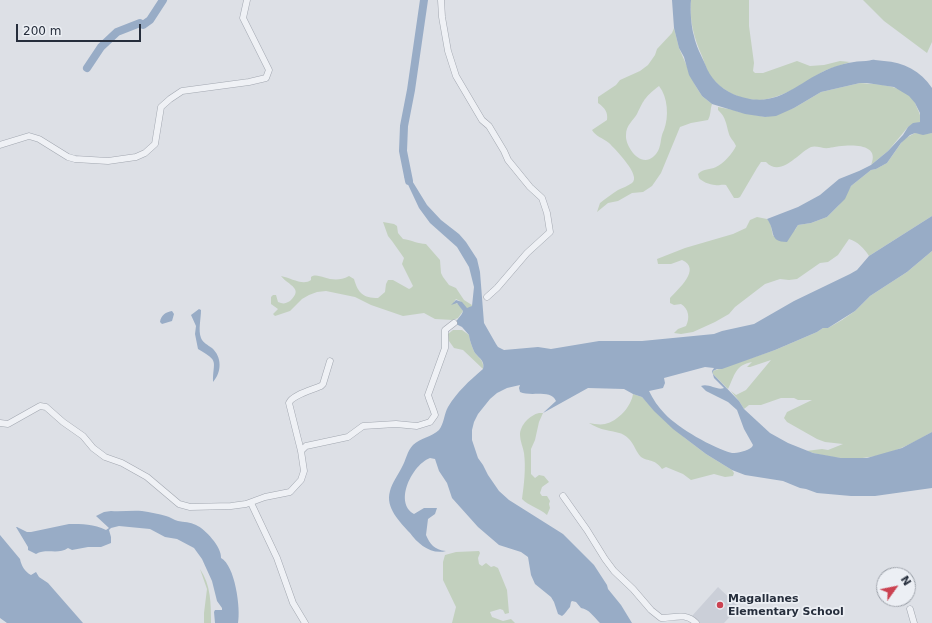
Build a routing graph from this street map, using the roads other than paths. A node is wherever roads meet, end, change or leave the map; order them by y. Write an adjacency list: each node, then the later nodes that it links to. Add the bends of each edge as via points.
1 (247, 0): 3 (street, via 243,18 269,70 266,78 182,90 161,107 156,140 143,155 108,161 75,159 37,138 28,136)
2 (441, 0): 4 (street, via 448,51 456,76 508,160 542,198 550,232)
3 (0, 145)
4 (486, 297)
5 (454, 323): 8 (street, via 445,330 445,348 428,395 435,415 430,422 417,426 363,426 348,437 306,446)
6 (330, 361): 8 (street, via 323,384 290,400)
7 (0, 423): 10 (street, via 8,424 43,406 83,436 93,448 147,477 180,504 190,507)
8 (301, 451): 10 (street, via 304,471 290,492)
9 (562, 496): 13 (street, via 614,571 651,610 661,618 682,616)
10 (251, 503): 12 (street, via 277,558 294,603)
11 (910, 609): 14 (street)
12 (306, 623)
13 (696, 623)
14 (914, 623)

